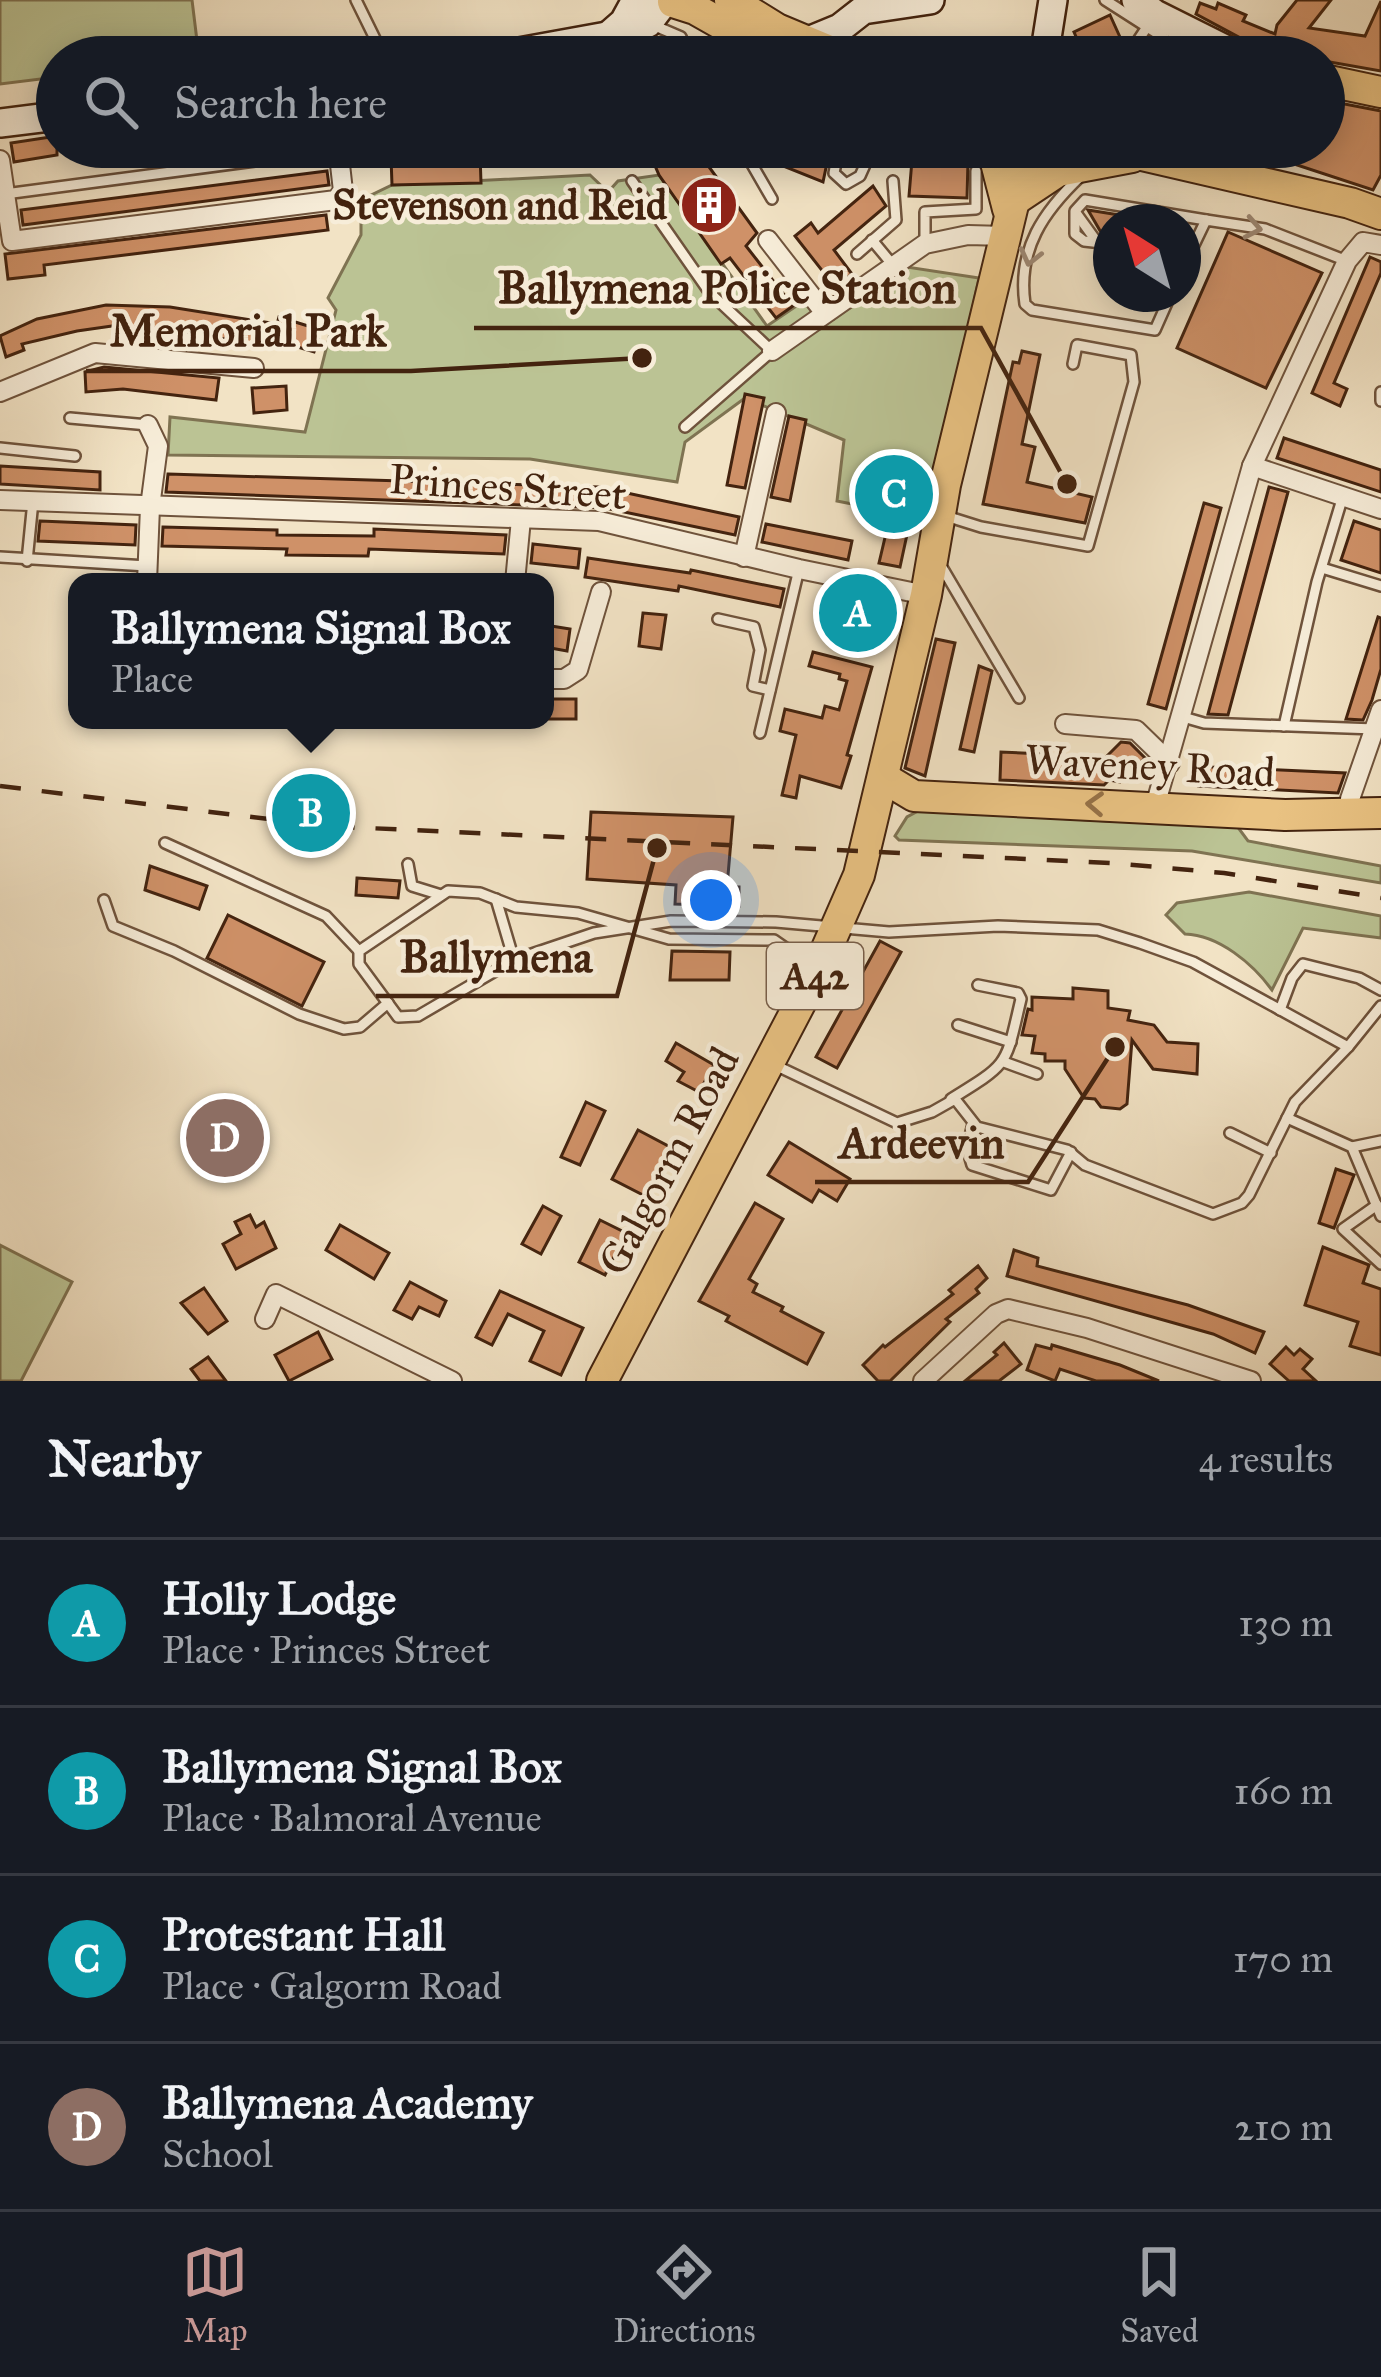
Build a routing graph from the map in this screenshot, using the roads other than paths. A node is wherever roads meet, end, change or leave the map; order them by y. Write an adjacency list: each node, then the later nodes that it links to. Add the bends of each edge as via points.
1 (356, 0): 9 (lane)
2 (730, 0): 13 (main road)
3 (930, 0): 14 (street, via 860,11)
4 (1106, 0): 8 (lane)
5 (1136, 0): 18 (street)
6 (1057, 5): 15 (street)
7 (644, 21): 10 (street); 11 (lane); 12 (main road, via 695,9)
8 (1147, 27): 16 (lane); 17 (lane)
9 (374, 36)
10 (601, 36)
11 (679, 36)
12 (750, 36)
13 (767, 36)
14 (822, 36)
15 (1049, 36)
16 (1141, 36)
17 (1161, 36)
18 (1202, 36)
19 (1345, 84): 20 (main road)
20 (1381, 92)
21 (36, 119): 22 (street)
22 (0, 123)
23 (0, 160): 39 (street)
24 (197, 168): 39 (lane)
25 (340, 168): 49 (street, via 336,200)
26 (754, 168): 40 (lane)
27 (835, 168): 28 (lane, via 846,184)
28 (864, 168)
29 (983, 168): 52 (lane, via 976,209 925,212)
30 (988, 168): 43 (main road)
31 (1022, 168): 43 (main road, Galgorm Road / A42)
32 (1067, 168): 43 (main road)
33 (1088, 168): 57 (lane, one-way to 57, via 1040,222 1025,304 1155,330)
34 (1201, 168): 36 (main road)
35 (1243, 168): 36 (main road)
36 (1253, 180): 42 (main road)
37 (632, 181): 58 (lane, via 710,293)
38 (893, 181): 47 (lane, via 896,220)
39 (5, 194): 49 (street)
40 (772, 199)
41 (1120, 204): 50 (lane, via 1085,200 1075,211 1075,234)
42 (1381, 214)
43 (1009, 218): 52 (street); 76 (main road, Galgorm Road / A42)
44 (1201, 219): 45 (lane)
45 (1206, 220): 46 (lane); 54 (lane, one-way to 54, via 1265,229)
46 (1201, 230)
47 (872, 240): 53 (lane); 55 (lane)
48 (768, 241): 56 (street)
49 (6, 242)
50 (1093, 242)
51 (1372, 243): 54 (street)
52 (925, 244): 55 (street)
53 (857, 254)
54 (1347, 261): 70 (street)
55 (892, 264): 56 (street)
56 (824, 312): 58 (street)
57 (1163, 312)
58 (772, 351): 67 (lane)
59 (1073, 364): 76 (lane, via 1078,346 1131,355 1134,382 1088,546)
60 (254, 368): 61 (street, via 95,353)
61 (0, 392)
62 (1381, 392): 63 (lane)
63 (1381, 401)
64 (776, 412): 79 (street)
65 (70, 418): 66 (lane)
66 (148, 425): 74 (street, via 158,446)
67 (685, 427)
68 (0, 448): 69 (lane)
69 (75, 456)
70 (1252, 466): 71 (street); 94 (street)
71 (1343, 496): 75 (street); 82 (lane)
72 (0, 500): 73 (street, Princes Street)
73 (33, 501): 74 (street, Princes Street); 80 (lane)
74 (150, 507): 77 (street, Princes Street); 85 (street)
75 (1381, 508)
76 (941, 514): 81 (main road, Galgorm Road / A42)
77 (521, 519): 79 (street, Princes Street, via 599,521); 86 (street)
78 (0, 556): 80 (lane)
79 (744, 557): 83 (street, Princes Street)
80 (27, 561): 84 (lane)
81 (933, 563): 89 (main road, Galgorm Road / A42); 93 (lane)
82 (1322, 568): 87 (lane); 97 (lane)
83 (799, 569): 89 (street, Princes Street); 92 (lane)
84 (123, 573)
85 (147, 573)
86 (516, 573)
87 (1381, 586)
88 (601, 592): 91 (street, via 578,670)
89 (926, 595): 100 (main road, Galgorm Road / A42)
90 (718, 619): 92 (lane, via 754,627 760,650 753,686)
91 (554, 679)
92 (770, 690): 98 (lane)
93 (1019, 698)
94 (1183, 717): 97 (lane); 99 (street)
95 (1379, 722): 97 (lane); 105 (street)
96 (1065, 724): 99 (street, via 1136,730)
97 (1284, 726)
98 (760, 733)
99 (1170, 763): 102 (street)
100 (884, 778): 101 (main road, Waveney Road); 104 (main road, Galgorm Road / A42)
101 (914, 796): 102 (main road, Waveney Road, one-way to 101); 104 (main road, Waveney Road)
102 (1155, 806): 105 (main road, Waveney Road)
103 (1381, 813): 105 (main road, Waveney Road)
104 (875, 814): 112 (main road, Galgorm Road / A42)
105 (1349, 816)
106 (165, 843): 113 (lane, via 326,916)
107 (408, 863): 108 (lane, via 412,886)
108 (441, 895): 109 (lane); 113 (lane)
109 (496, 899): 111 (lane); 114 (lane)
110 (104, 900): 118 (lane, via 113,926 299,1014 360,1027)
111 (635, 928): 112 (lane, via 776,922); 114 (lane); 115 (lane, via 669,939 773,940)
112 (837, 930): 115 (main road, Galgorm Road / A42); 120 (lane, via 1098,930 1193,962)
113 (358, 951): 118 (lane)
114 (514, 960): 118 (lane, via 418,1016 398,1017)
115 (817, 971): 125 (main road, Galgorm Road / A42)
116 (978, 985): 122 (lane, via 1018,993)
117 (1381, 990): 120 (lane, via 1303,964)
118 (388, 1003)
119 (1381, 1006): 123 (lane)
120 (1280, 1010): 123 (lane)
121 (958, 1025): 122 (lane)
122 (1011, 1042): 124 (lane)
123 (1348, 1047): 128 (lane)
124 (1004, 1062): 126 (lane); 127 (lane)
125 (770, 1063): 127 (lane, via 897,1123); 139 (main road, Galgorm Road / A42)
126 (1037, 1074)
127 (950, 1099): 129 (lane)
128 (1287, 1118): 132 (lane); 134 (lane)
129 (973, 1124): 133 (lane); 133 (lane, via 972,1165 1052,1190)
130 (1230, 1132): 134 (lane)
131 (1381, 1141): 132 (lane)
132 (1352, 1147): 135 (lane)
133 (1071, 1152): 134 (lane, via 1085,1165 1213,1214 1242,1203)
134 (1270, 1153)
135 (1379, 1211): 136 (lane, via 1343,1229)
136 (1381, 1264)
137 (265, 1319): 138 (street, via 276,1294)
138 (452, 1381)
139 (602, 1381)
140 (923, 1381): 141 (street, via 1008,1310)
141 (1251, 1381)

